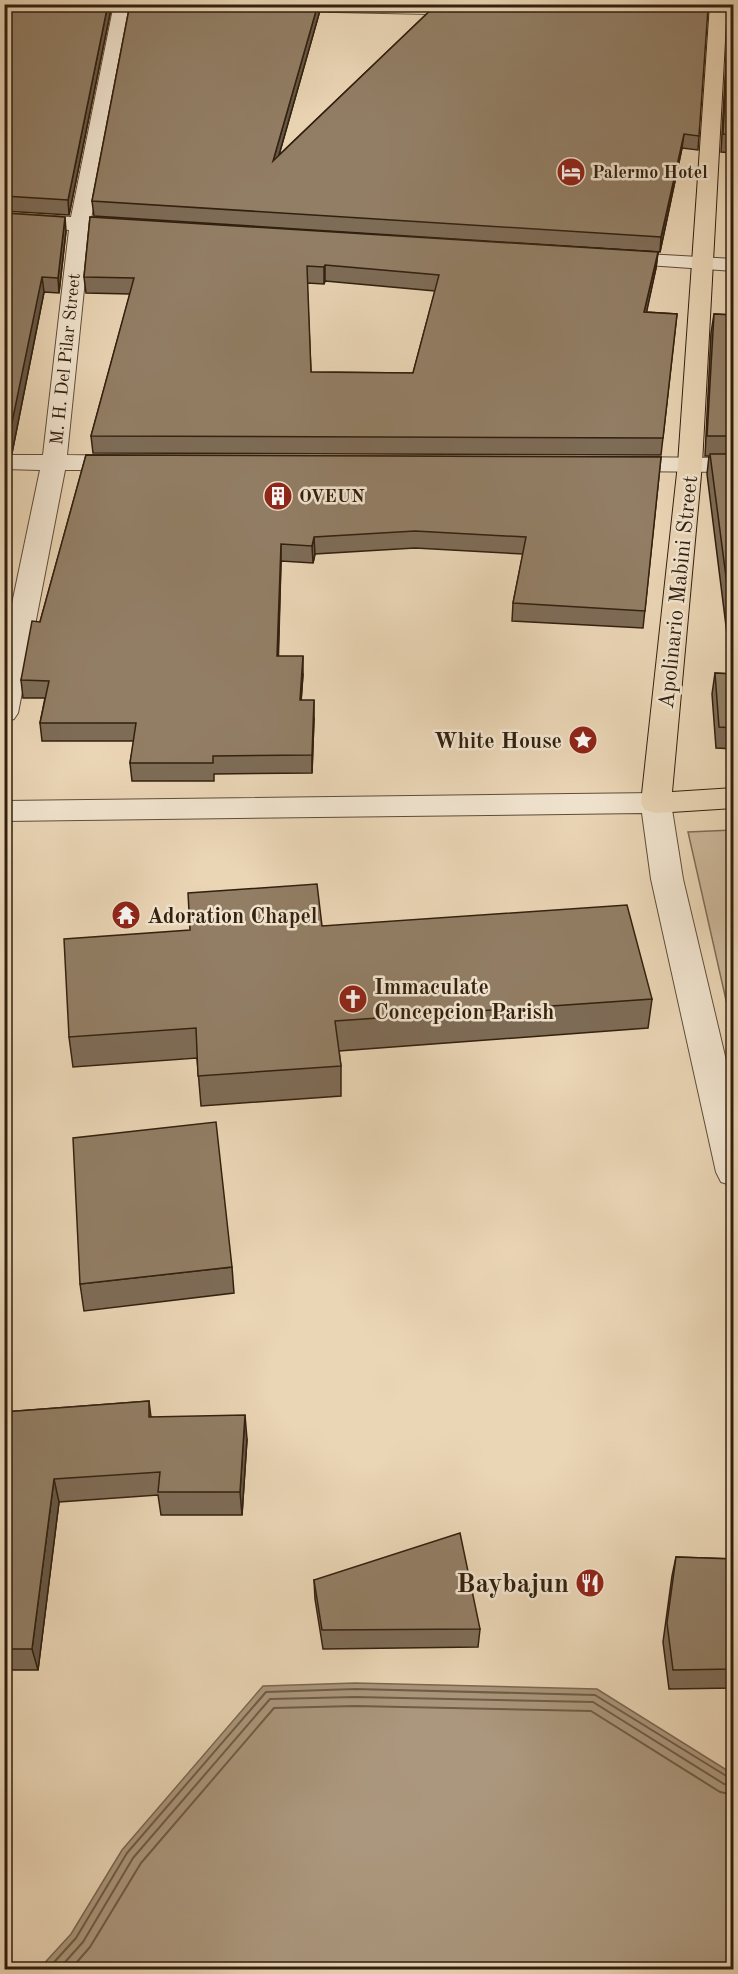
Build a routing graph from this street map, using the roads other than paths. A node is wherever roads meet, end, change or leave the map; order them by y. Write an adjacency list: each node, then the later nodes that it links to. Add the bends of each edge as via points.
1 (123, 4): 6 (street, M. H. Del Pilar Street)
2 (191, 4): 3 (street)
3 (491, 10)
4 (715, 11): 9 (main road, Apolinario Mabini Street)
5 (4, 219): 6 (street)
6 (80, 224): 7 (street); 12 (street, M. H. Del Pilar Street)
7 (152, 229)
8 (594, 257): 9 (street)
9 (702, 264): 10 (street); 15 (main road, Apolinario Mabini Street)
10 (734, 265)
11 (4, 462): 12 (street)
12 (54, 463): 13 (street); 17 (street, M. H. Del Pilar Street)
13 (148, 463)
14 (596, 464): 15 (street)
15 (690, 464): 16 (street); 19 (main road, Apolinario Mabini Street)
16 (734, 465)
17 (4, 713)
18 (734, 798): 19 (main road)
19 (656, 803): 20 (street); 21 (street, Apolinario Mabini Street, via 667,879)
20 (4, 811)
21 (734, 1172)

